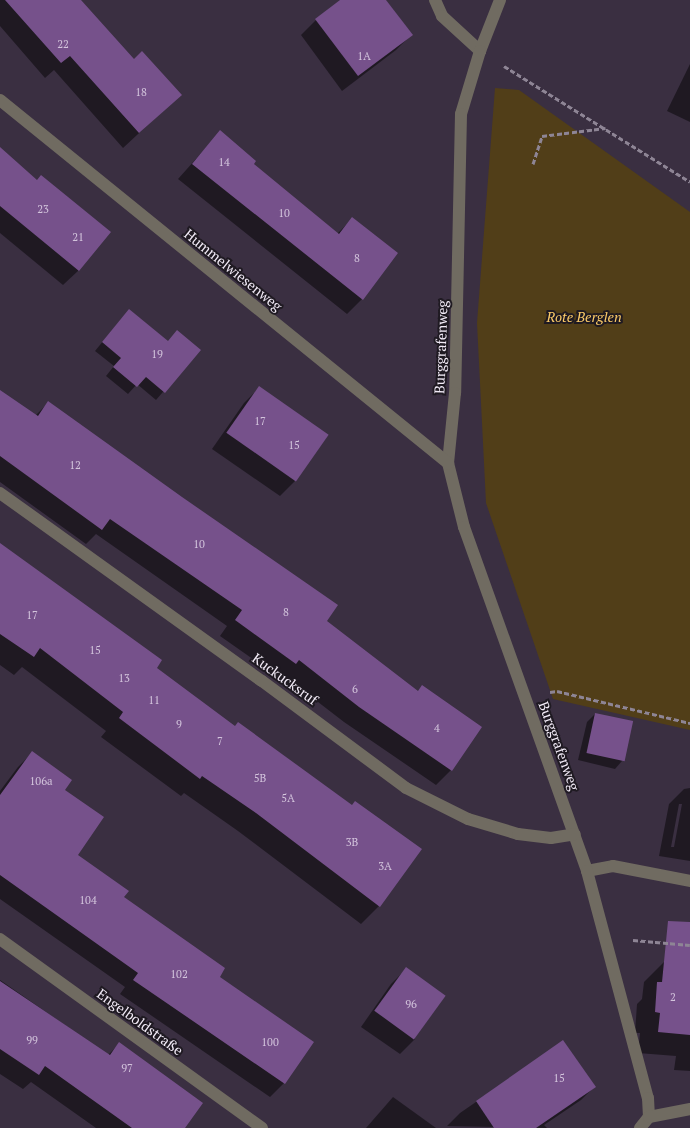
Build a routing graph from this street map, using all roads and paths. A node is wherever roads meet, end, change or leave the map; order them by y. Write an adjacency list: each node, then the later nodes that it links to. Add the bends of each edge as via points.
1 (435, 0): 3 (street, via 442,16)
2 (500, 0): 3 (street, Burggrafenweg)
3 (480, 51): 5 (path); 8 (street, Burggrafenweg, via 461,114 455,393)
4 (0, 100): 8 (street, Hummelwiesenweg)
5 (606, 128): 6 (path, via 542,136); 7 (path)
6 (533, 164)
7 (690, 182)
8 (448, 463): 12 (street, Burggrafenweg, via 464,526)
9 (0, 493): 12 (street, Kuckucksruf, via 262,680 406,788 468,819 518,834 551,838)
10 (557, 691): 11 (path)
11 (690, 723)
12 (575, 834): 13 (street, Burggrafenweg)
13 (587, 871): 14 (street, via 613,866); 15 (street, Burggrafenweg)
14 (690, 881)
15 (604, 938): 17 (path); 19 (street, Burggrafenweg, via 648,1098)
16 (0, 940): 20 (street, Engelboldstraße)
17 (690, 945)
18 (690, 1110): 19 (street)
19 (648, 1117): 21 (street)
20 (262, 1128)
21 (640, 1128)

